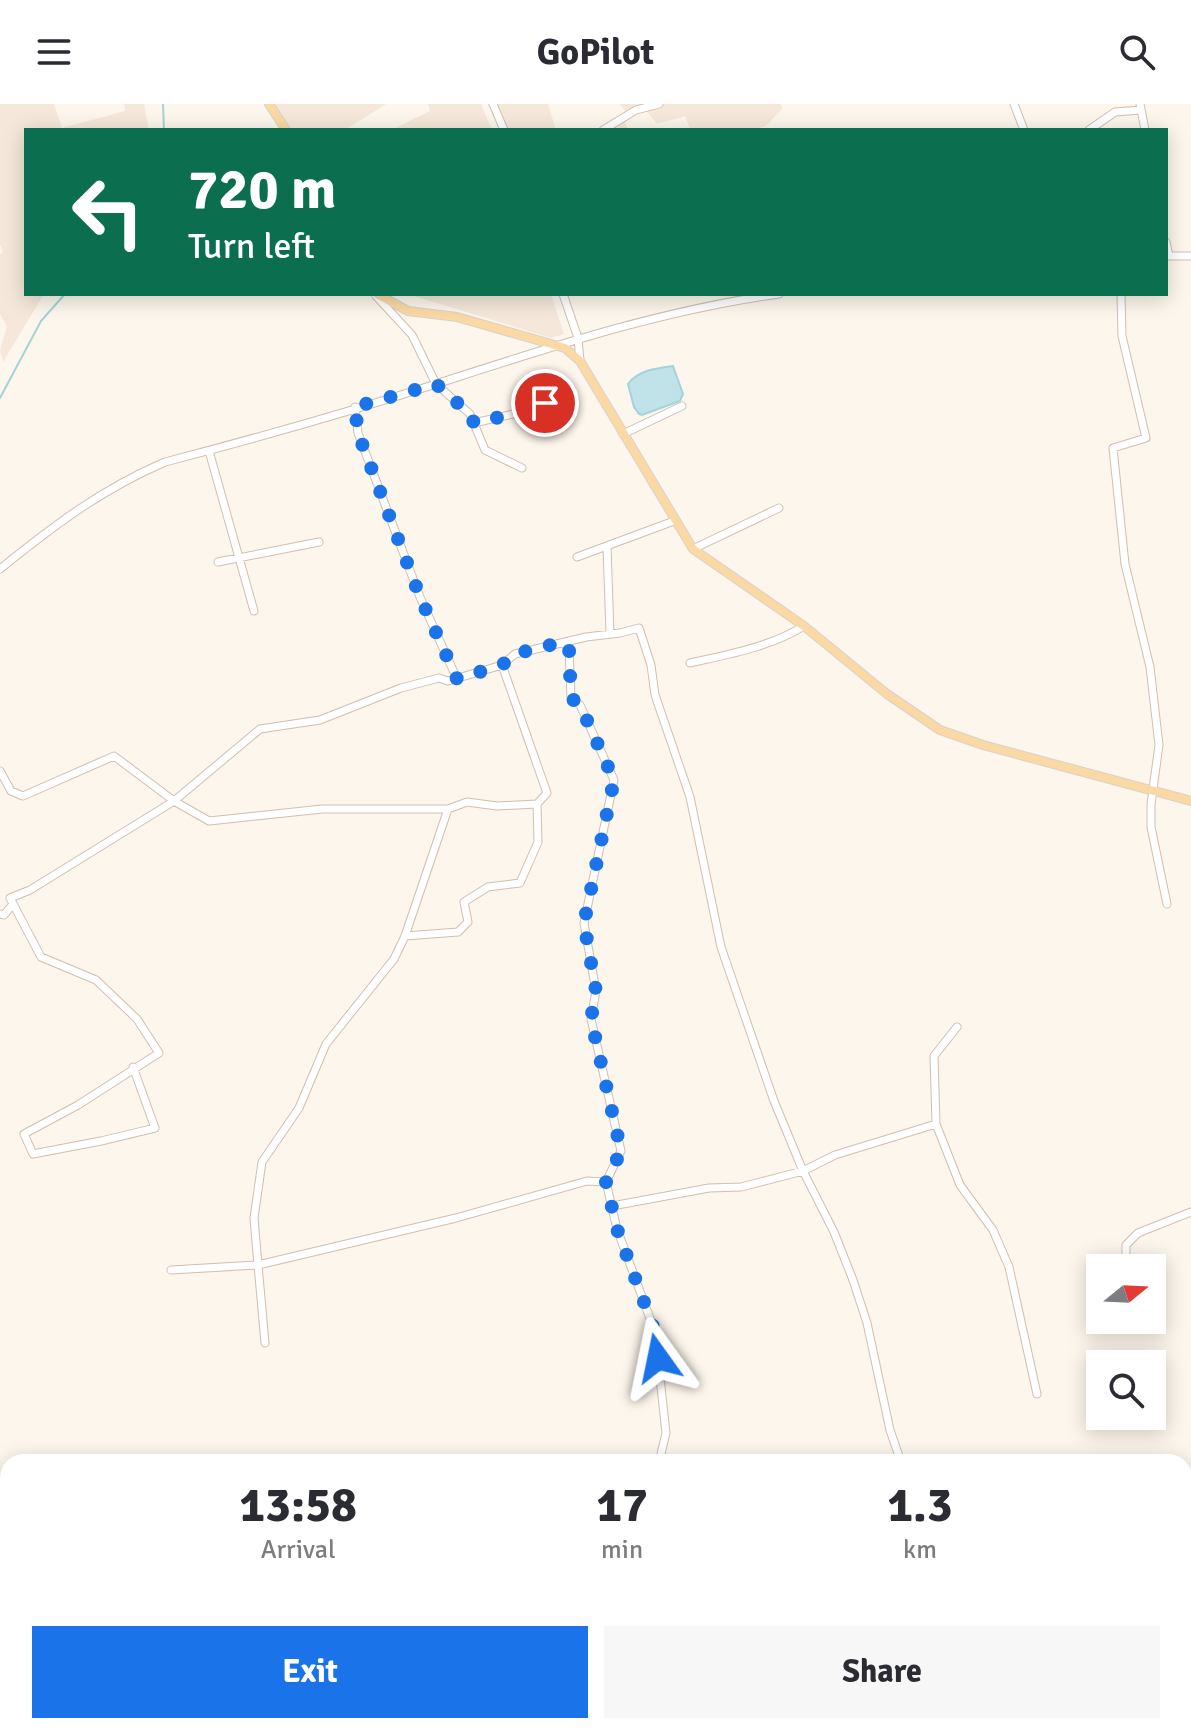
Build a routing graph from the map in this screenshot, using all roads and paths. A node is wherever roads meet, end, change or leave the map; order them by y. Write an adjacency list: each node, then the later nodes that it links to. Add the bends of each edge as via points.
1 (269, 104): 6 (main road)
2 (493, 104): 7 (street)
3 (659, 104): 8 (street, via 636,110)
4 (1014, 104): 9 (street)
5 (1140, 107): 10 (street, via 1115,112); 11 (street)
6 (285, 128)
7 (503, 128)
8 (606, 128)
9 (1023, 128)
10 (1092, 128)
11 (1145, 128)
12 (1168, 256): 13 (street)
13 (1191, 256)
14 (378, 296): 22 (street, via 412,335)
15 (380, 296): 20 (main road, via 408,311 457,317)
16 (564, 296): 19 (street)
17 (767, 296): 19 (street)
18 (1121, 296): 47 (street, via 1122,336 1146,438 1113,448 1125,564 1150,667 1159,745)
19 (578, 338): 20 (street); 21 (street)
20 (554, 345): 21 (main road); 22 (street)
21 (580, 361): 27 (main road)
22 (436, 384): 25 (street); 26 (street)
23 (567, 394): 26 (street)
24 (682, 406): 27 (street)
25 (355, 407): 28 (street); 45 (street, via 358,433)
26 (474, 423): 29 (street, via 485,450)
27 (623, 434): 31 (main road)
28 (209, 451): 35 (street); 38 (street, via 122,481 54,525)
29 (522, 468)
30 (779, 508): 34 (street)
31 (674, 521): 33 (street); 34 (main road)
32 (319, 542): 35 (street)
33 (607, 546): 36 (street); 41 (street)
34 (693, 549): 40 (main road)
35 (240, 556): 37 (street); 39 (street)
36 (577, 557)
37 (218, 562)
38 (0, 569)
39 (254, 611)
40 (804, 626): 43 (street, via 752,649); 47 (main road, via 940,730)
41 (610, 634): 42 (street); 59 (street, via 639,628 655,695 690,797 721,947)
42 (562, 642): 44 (street, via 515,654); 60 (street, via 569,647 571,698 580,705 614,780 584,923 596,991 591,1019 621,1151)
43 (690, 663)
44 (502, 665): 45 (street); 50 (street, via 547,793)
45 (457, 679): 48 (street, via 401,688 320,720 260,729)
46 (0, 771): 48 (street, via 11,791 23,796 114,756)
47 (1153, 791): 49 (main road); 53 (street, via 1151,827)
48 (174, 801): 51 (street, via 209,821 322,809); 52 (street, via 10,898)
49 (1191, 801)
50 (537, 804): 51 (street, via 467,802); 55 (street, via 538,842 520,883 488,887 464,902 468,922 458,932)
51 (448, 809): 55 (street)
52 (13, 904): 54 (street); 57 (street, via 41,957 96,980 137,1019 159,1053)
53 (1167, 904)
54 (0, 914)
55 (405, 936): 64 (street, via 394,959 326,1044 299,1108 262,1162 254,1218)
56 (957, 1027): 58 (street, via 934,1056)
57 (133, 1067): 57 (street, via 24,1134 33,1154 155,1128)
58 (936, 1124): 59 (street, via 835,1155); 67 (street, via 960,1185 993,1230 1009,1267)
59 (803, 1171): 61 (street, via 741,1187); 69 (street, via 853,1280)
60 (606, 1182): 61 (street); 64 (street, via 587,1181)
61 (612, 1206): 68 (street, via 655,1332 666,1433)
62 (1191, 1212): 63 (street, via 1138,1233 1126,1245)
63 (1126, 1254)
64 (258, 1265): 65 (street); 66 (street)
65 (171, 1270)
66 (265, 1343)
67 (1037, 1394)
68 (661, 1454)
69 (898, 1454)

